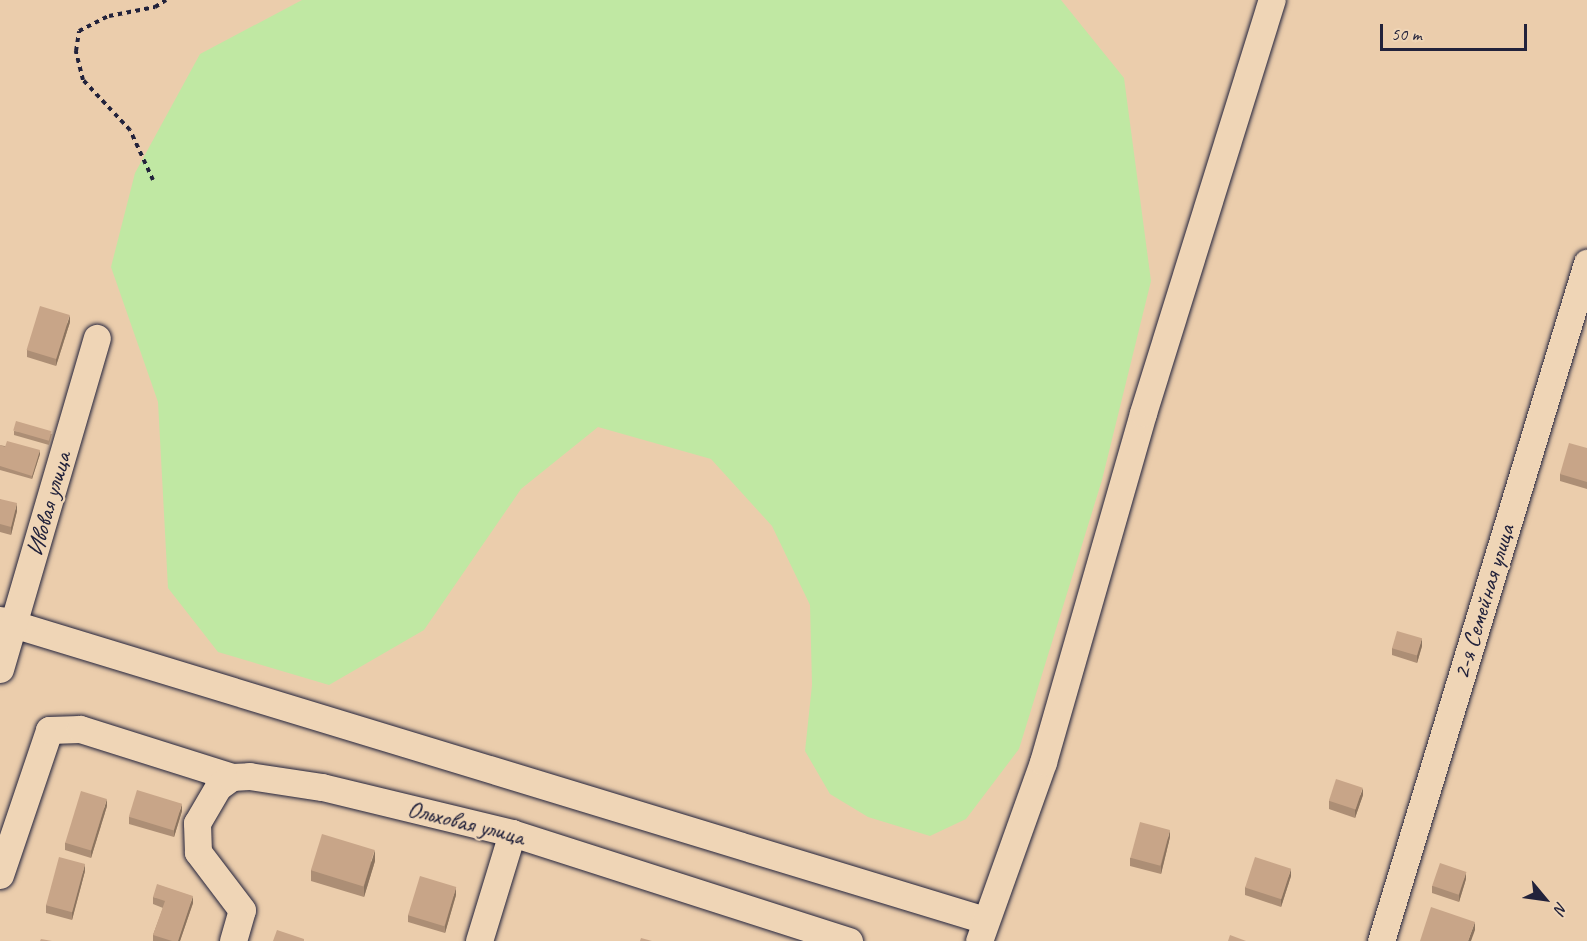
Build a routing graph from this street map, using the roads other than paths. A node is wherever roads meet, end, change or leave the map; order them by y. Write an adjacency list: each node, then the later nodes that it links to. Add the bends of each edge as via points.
1 (1272, 0): 9 (street, via 1143,413 1043,762)
2 (1587, 263): 13 (street, 2-я Семейная улица)
3 (97, 338): 4 (street, Ивовая улица)
4 (7, 622): 5 (street, Ивовая улица); 9 (street)
5 (0, 669)
6 (232, 777): 7 (street, Ольховая улица, via 322,787); 8 (street, Ольховая улица, via 80,729 49,729); 10 (street, via 205,803 197,823 196,844 242,910)
7 (512, 833): 11 (street); 12 (street, Ольховая улица)
8 (0, 875)
9 (982, 930)
10 (233, 941)
11 (479, 941)
12 (849, 941)
13 (1381, 941)

